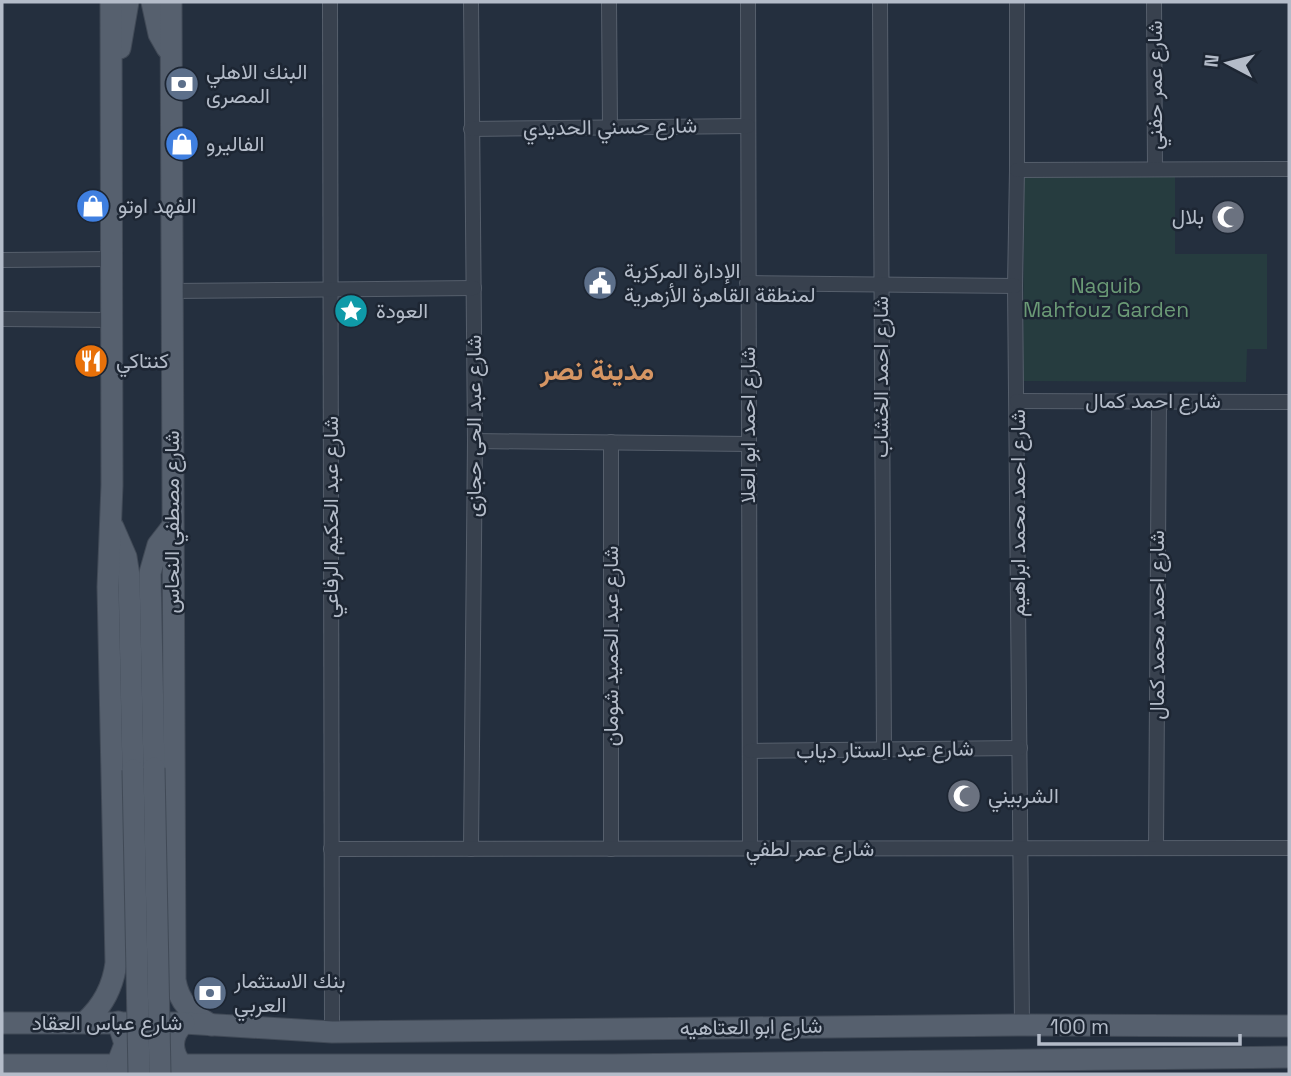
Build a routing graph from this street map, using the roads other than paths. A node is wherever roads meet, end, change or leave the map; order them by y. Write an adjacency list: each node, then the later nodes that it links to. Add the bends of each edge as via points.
1 (111, 2): 13 (main road)
2 (128, 2): 13 (main road, via 121,46)
3 (152, 2): 12 (main road, via 159,34)
4 (171, 2): 12 (main road, شارع مصطفي النحاس)
5 (330, 2): 25 (street, شارع عبد الحكيم الرفاعي)
6 (471, 2): 16 (street, شارع عبد الحى حجازى)
7 (609, 2): 15 (street)
8 (748, 2): 14 (street, شارع احمد ابو العلا)
9 (880, 2): 23 (street, شارع احمد الخشاب)
10 (1017, 2): 19 (street, شارع احمد محمد ابراهيم)
11 (1154, 2): 17 (street, شارع عمر حفني)
12 (170, 53): 27 (main road, شارع مصطفي النحاس)
13 (111, 64): 20 (main road)
14 (748, 126): 15 (street, شارع حسني الحديدي); 22 (street, شارع احمد ابو العلا)
15 (610, 127): 16 (street, شارع حسني الحديدي)
16 (471, 129): 26 (street, شارع عبد الحى حجازى)
17 (1155, 169): 18 (street, شارع عمر حفني); 19 (street, شارع عمر حفني)
18 (1289, 169)
19 (1017, 170): 24 (street, شارع احمد محمد ابراهيم)
20 (112, 259): 21 (street); 29 (main road)
21 (2, 260)
22 (747, 283): 23 (street); 35 (street, شارع احمد ابو العلا)
23 (881, 286): 24 (street); 40 (street, شارع احمد الخشاب)
24 (1015, 286): 30 (street, شارع احمد محمد ابراهيم)
25 (331, 288): 26 (street); 27 (street); 43 (street, شارع عبد الحكيم الرفاعي)
26 (474, 288): 33 (street, شارع عبد الحى حجازى)
27 (171, 291): 37 (main road, شارع مصطفي النحاس)
28 (2, 319): 29 (street)
29 (113, 320): 36 (main road)
30 (1017, 401): 31 (street, شارع احمد كمال); 38 (street, شارع احمد محمد ابراهيم)
31 (1159, 402): 32 (street, شارع احمد كمال); 41 (street, شارع احمد محمد كمال)
32 (1289, 402)
33 (475, 440): 34 (street); 44 (street, شارع عبد الحى حجازى)
34 (611, 442): 35 (street); 45 (street, شارع عبد الحميد شومان)
35 (748, 444): 39 (street, شارع احمد ابو العلا)
36 (110, 522): 48 (main road); 67 (main road, bridge, via 129,576)
37 (172, 527): 49 (main road, شارع مصطفي النحاس); 68 (main road, bridge, via 158,545 150,573)
38 (1020, 748): 40 (street, شارع عبد الستار دياب); 47 (street, شارع احمد محمد ابراهيم)
39 (750, 751): 40 (street, شارع عبد الستار دياب); 46 (street, شارع احمد ابو العلا)
40 (884, 752)
41 (1156, 848): 42 (street, شارع عمر لطفي); 47 (street, شارع عمر لطفي)
42 (1289, 848)
43 (331, 849): 44 (street, شارع عمر لطفي); 57 (street, شارع عبد الحكيم الرفاعي)
44 (471, 849): 45 (street, شارع عمر لطفي)
45 (611, 849): 46 (street, شارع عمر لطفي)
46 (750, 849): 47 (street, شارع عمر لطفي)
47 (1020, 849): 54 (street, شارع احمد محمد ابراهيم)
48 (115, 929): 49 (main road, via 125,942 147,949); 50 (main road, via 112,984)
49 (174, 934): 55 (main road, شارع مصطفي النحاس, via 177,991 188,1010)
50 (85, 1022): 51 (main road, شارع عباس العقاد); 52 (main road, شارع عباس العقاد)
51 (118, 1022): 53 (main road, شارع عباس العقاد); 61 (main road, via 125,1044)
52 (2, 1023)
53 (184, 1023): 55 (main road, شارع عباس العقاد); 59 (main road, via 173,1043)
54 (1022, 1025): 56 (main road, شارع ابو العتاهيه); 57 (main road, شارع ابو العتاهيه)
55 (213, 1026): 57 (main road, شارع ابو العتاهيه)
56 (1289, 1026)
57 (332, 1032)
58 (1289, 1057): 66 (main road, شارع ابو العتاهيه)
59 (181, 1064): 61 (main road, شارع عباس العقاد); 62 (main road, شارع عباس العقاد)
60 (2, 1065): 61 (main road, شارع عباس العقاد)
61 (101, 1068)
62 (207, 1069): 63 (main road, شارع ابو العتاهيه)
63 (359, 1069): 64 (main road, شارع ابو العتاهيه)
64 (408, 1069): 65 (main road, شارع ابو العتاهيه)
65 (522, 1069): 66 (main road, شارع ابو العتاهيه)
66 (607, 1070)
67 (139, 1074)
68 (160, 1074)

